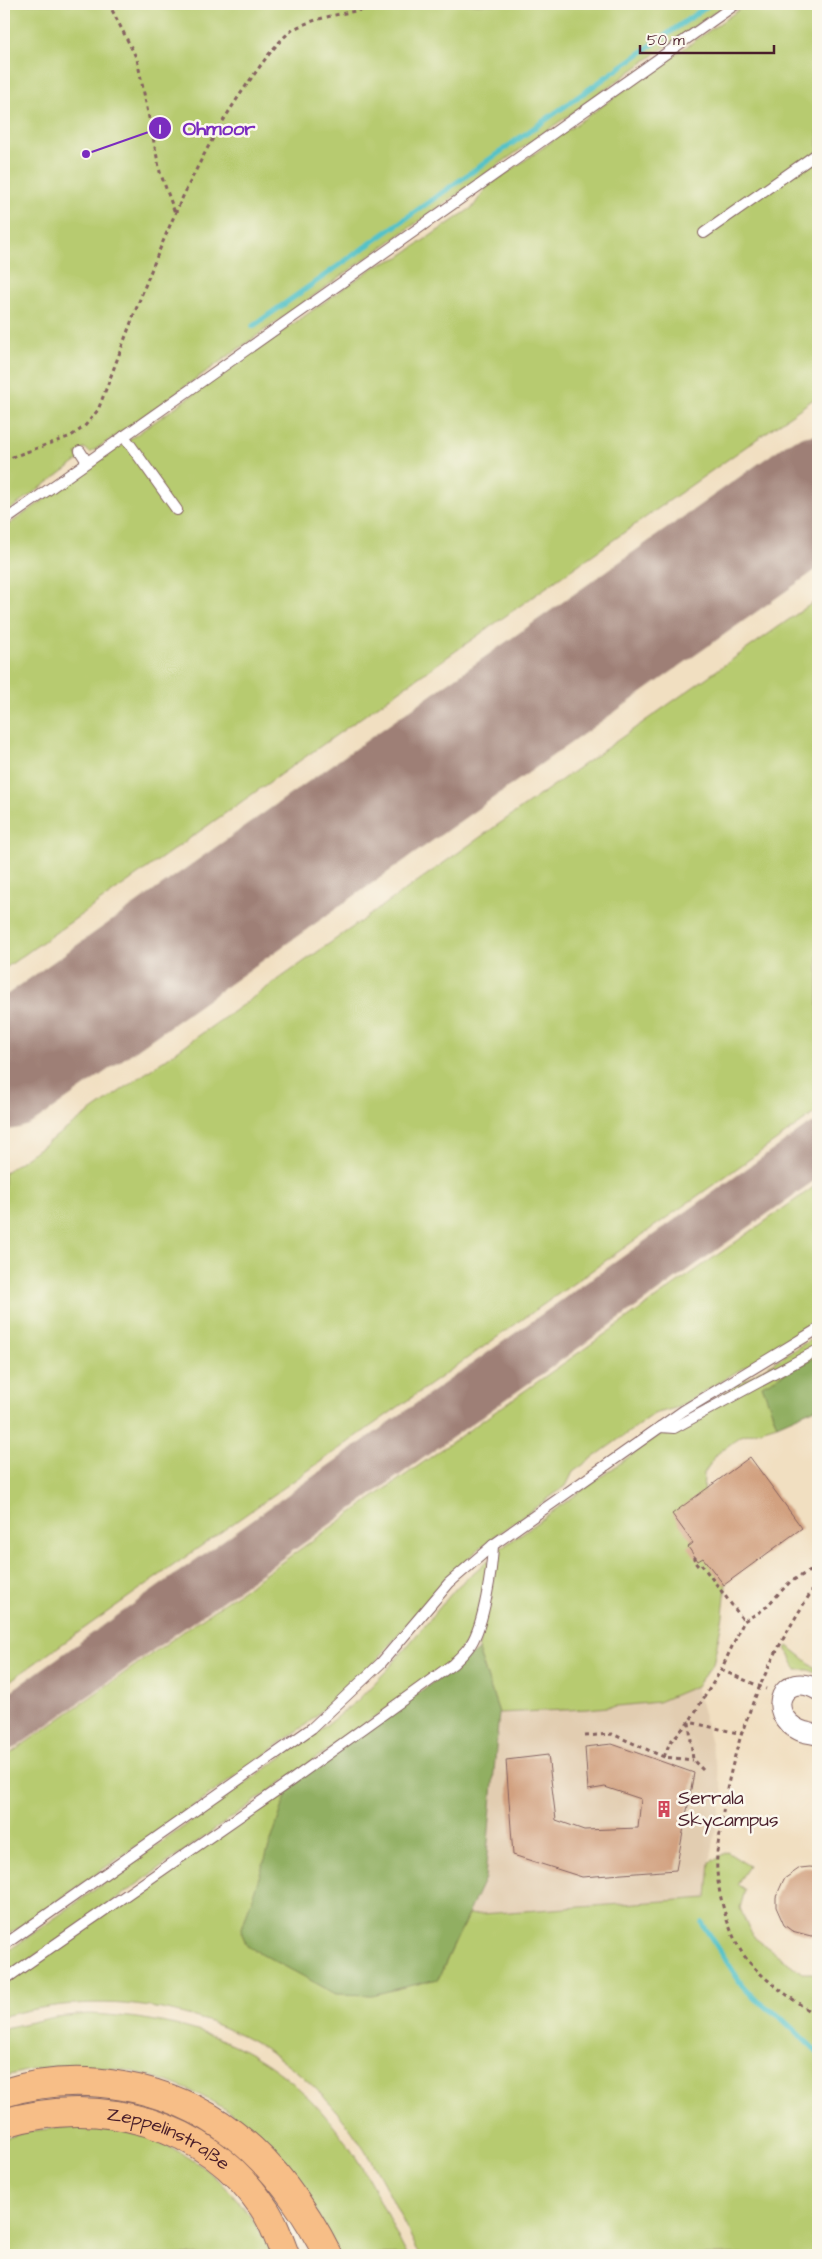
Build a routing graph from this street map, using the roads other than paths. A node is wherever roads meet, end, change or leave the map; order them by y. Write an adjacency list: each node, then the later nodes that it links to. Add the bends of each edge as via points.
1 (736, 4): 4 (lane)
2 (818, 153): 3 (lane)
3 (704, 233)
4 (124, 436): 6 (lane); 7 (lane)
5 (80, 451): 6 (lane)
6 (87, 462): 8 (lane)
7 (177, 510)
8 (4, 521)
9 (818, 1329): 11 (lane)
10 (818, 1350): 11 (lane, via 674,1428)
11 (660, 1427): 12 (lane)
12 (494, 1545): 15 (lane, via 449,1583 381,1663 312,1728); 16 (lane, via 476,1634 466,1652 453,1664)
13 (818, 1690): 14 (street, via 809,1685 789,1687 779,1703 788,1723)
14 (818, 1735)
15 (4, 1945)
16 (4, 1980)
17 (4, 2093): 22 (highway, via 62,2082 87,2082 146,2091 192,2109 232,2132 265,2163 295,2201)
18 (4, 2123): 19 (highway, Zeppelinstraße, via 65,2111 95,2111 144,2120 215,2157 235,2174)
19 (264, 2208): 20 (highway, Zeppelinstraße); 21 (highway)
20 (285, 2255)
21 (299, 2255)
22 (328, 2255)

